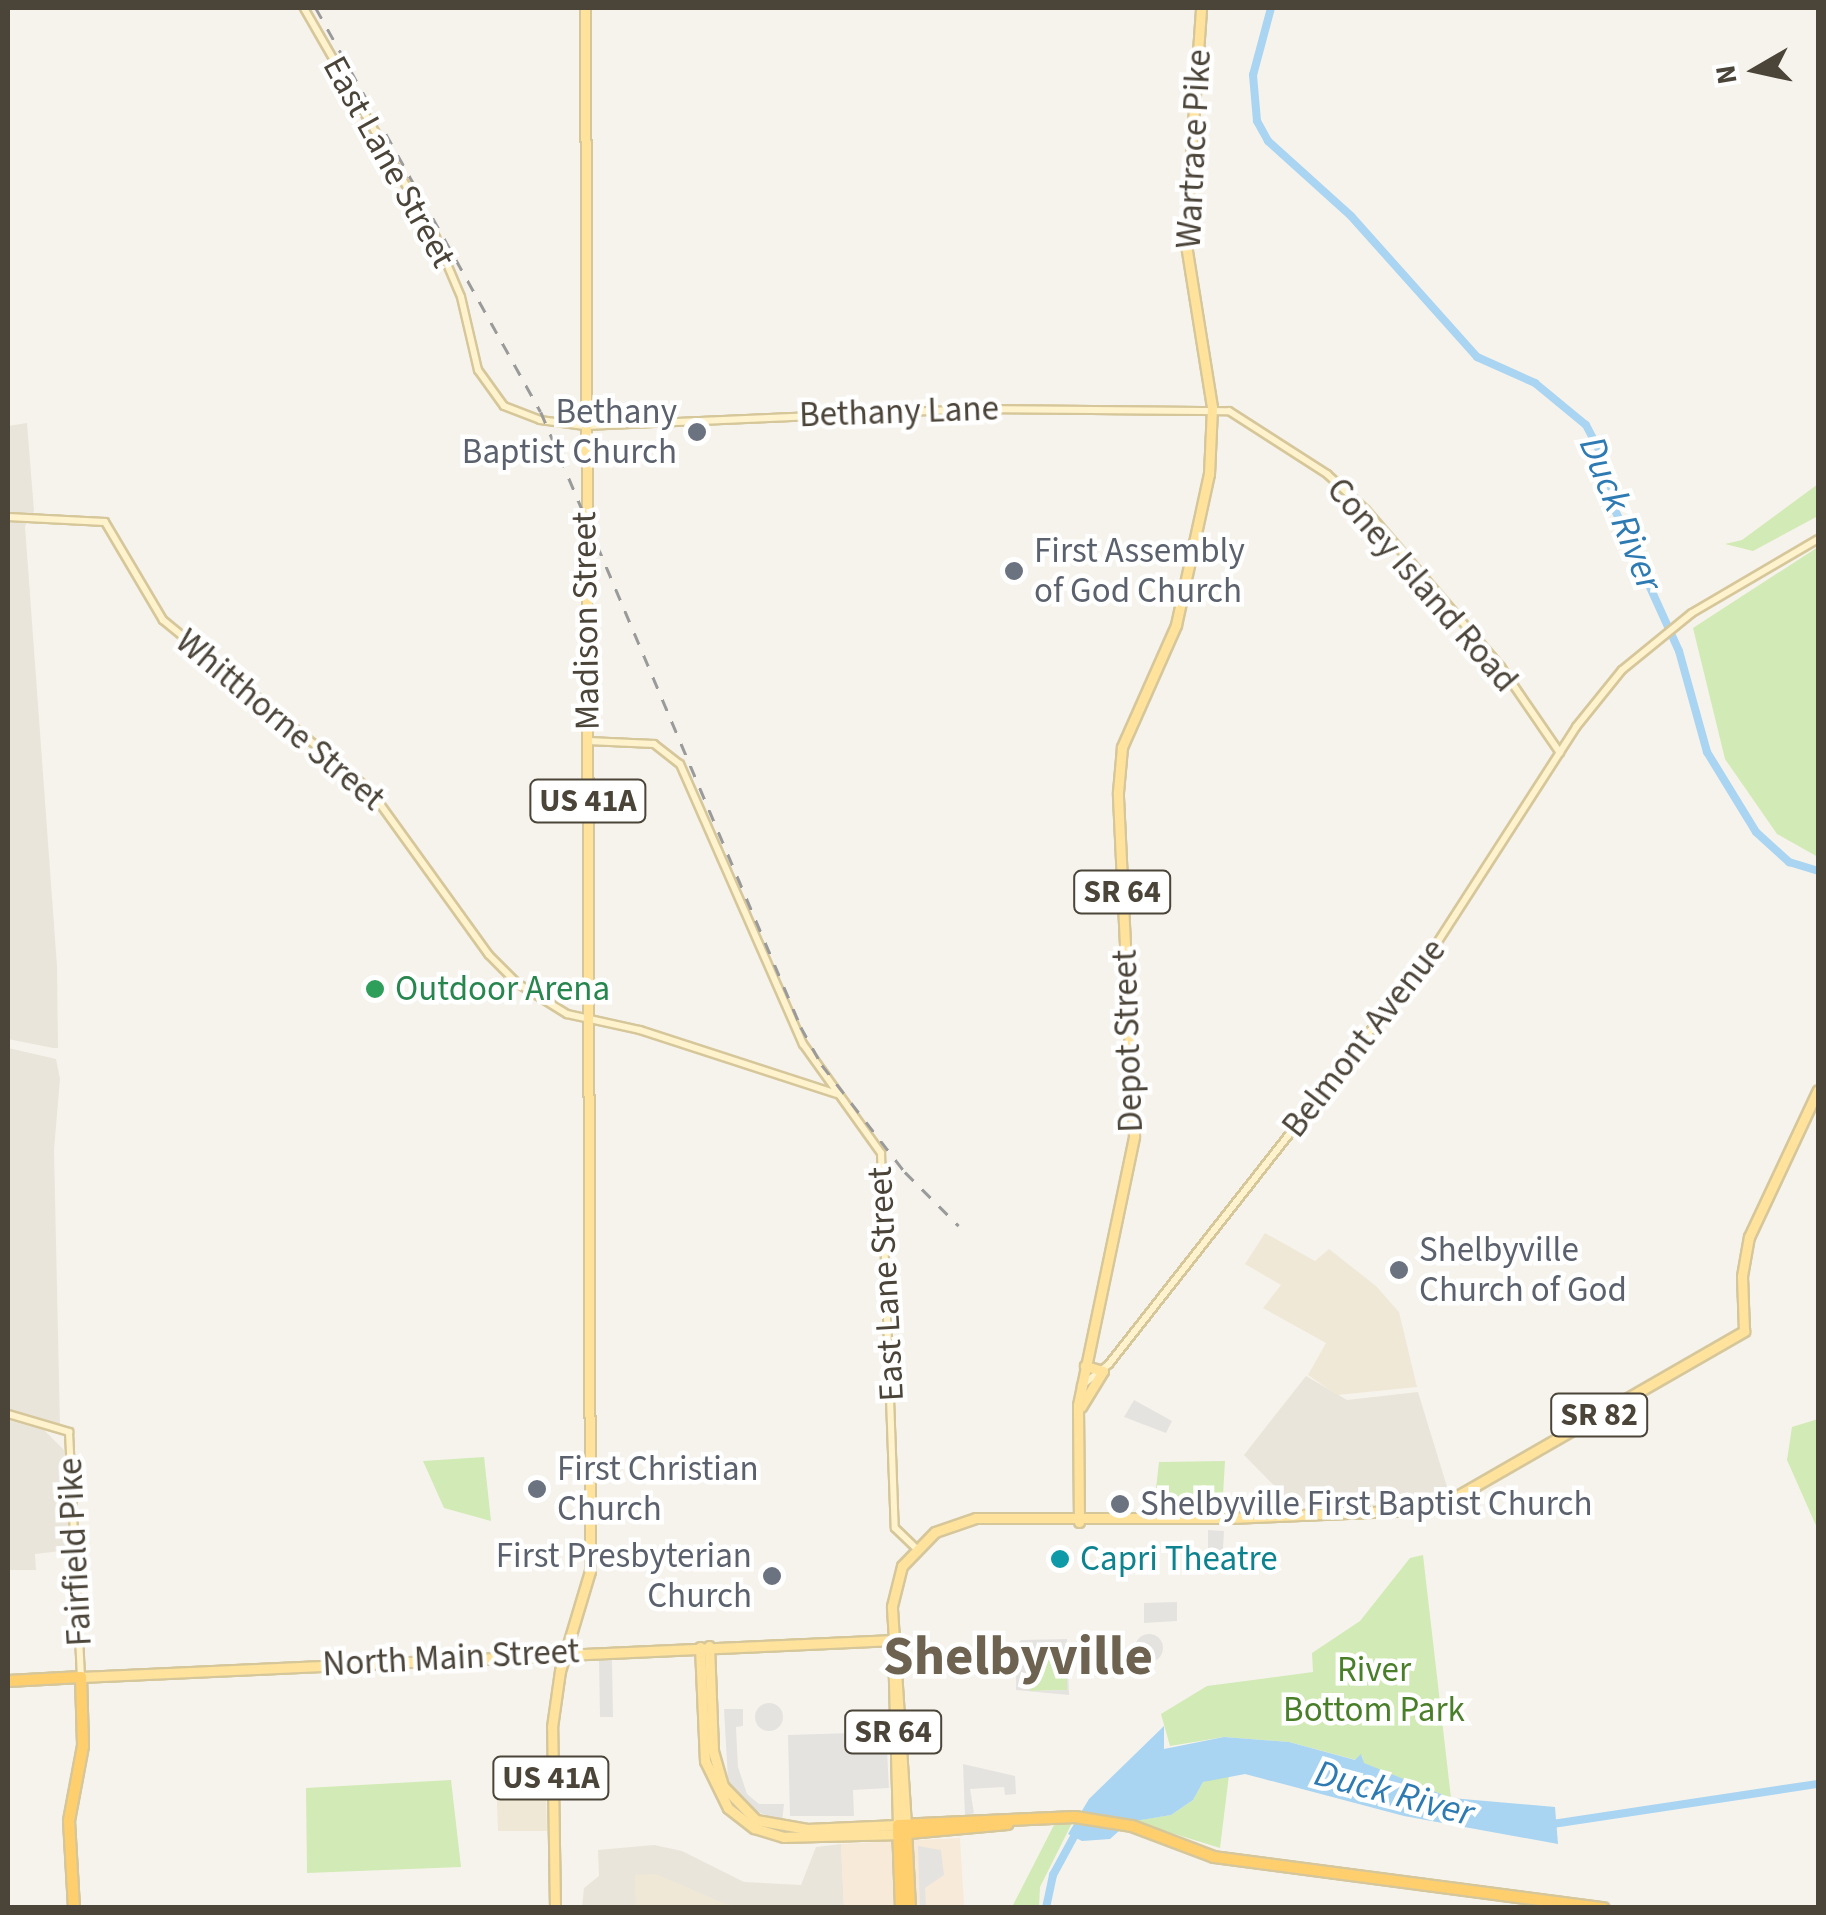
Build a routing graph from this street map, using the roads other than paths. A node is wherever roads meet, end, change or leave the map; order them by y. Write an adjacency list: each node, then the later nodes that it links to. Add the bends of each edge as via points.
1 (304, 8): 5 (street, East Lane Street, via 443,253 489,392 522,415)
2 (584, 8): 5 (main road, Madison Street / US 41A)
3 (1202, 8): 4 (main road, Wartrace Pike / SR 64, via 1185,238)
4 (1212, 408): 5 (street, Bethany Lane, via 956,409); 9 (street, Coney Island Road, via 1258,427 1366,510 1501,666); 13 (main road, Depot Street / SR 64, via 1194,564 1176,625 1122,747 1118,792 1134,1136)
5 (585, 426): 8 (main road, Madison Street / US 41A)
6 (8, 517): 10 (street, Whitthorne Street, via 105,522 163,620 370,790 504,974 552,1007)
7 (1818, 540): 9 (street, Belmont Avenue, via 1664,631 1622,670)
8 (588, 741): 10 (main road, Madison Street / US 41A); 12 (street, East Lane Street, via 654,744 680,764 789,1016)
9 (1560, 753): 14 (street, Belmont Avenue, via 1434,948)
10 (588, 1019): 12 (street, Whitthorne Street); 22 (main road, Madison Street / US 41A, via 590,1571)
11 (1818, 1090): 18 (main road, SR 82, via 1749,1237 1744,1331 1454,1498 1395,1510)
12 (838, 1094): 19 (street, East Lane Street, via 884,1163 895,1528)
13 (1085, 1366): 14 (main road); 15 (main road, Depot Street / SR 64)
14 (1103, 1371): 15 (street, Belmont Avenue); 16 (main road)
15 (1081, 1386): 16 (main road, SR 64)
16 (1078, 1412): 18 (main road, SR 64)
17 (8, 1414): 23 (street, Fairfield Pike, via 69,1432)
18 (1079, 1522): 19 (main road, via 976,1518 935,1532)
19 (916, 1548): 20 (main road, SR 64, via 894,1585)
20 (894, 1640): 21 (main road, North Main Street); 25 (main road, SR 64)
21 (705, 1647): 22 (main road, North Main Street); 25 (main road, via 706,1760 728,1808 754,1828 784,1837)
22 (568, 1652): 23 (main road, North Main Street); 27 (main road, US 41A, via 552,1727)
23 (80, 1677): 24 (highway, North Main Street); 26 (highway, via 83,1746 69,1821)
24 (8, 1681)
25 (902, 1829): 28 (highway); 29 (highway); 30 (highway, via 1054,1818 1112,1821 1247,1862)
26 (74, 1908)
27 (556, 1908)
28 (901, 1908)
29 (910, 1908)
30 (1604, 1908)

